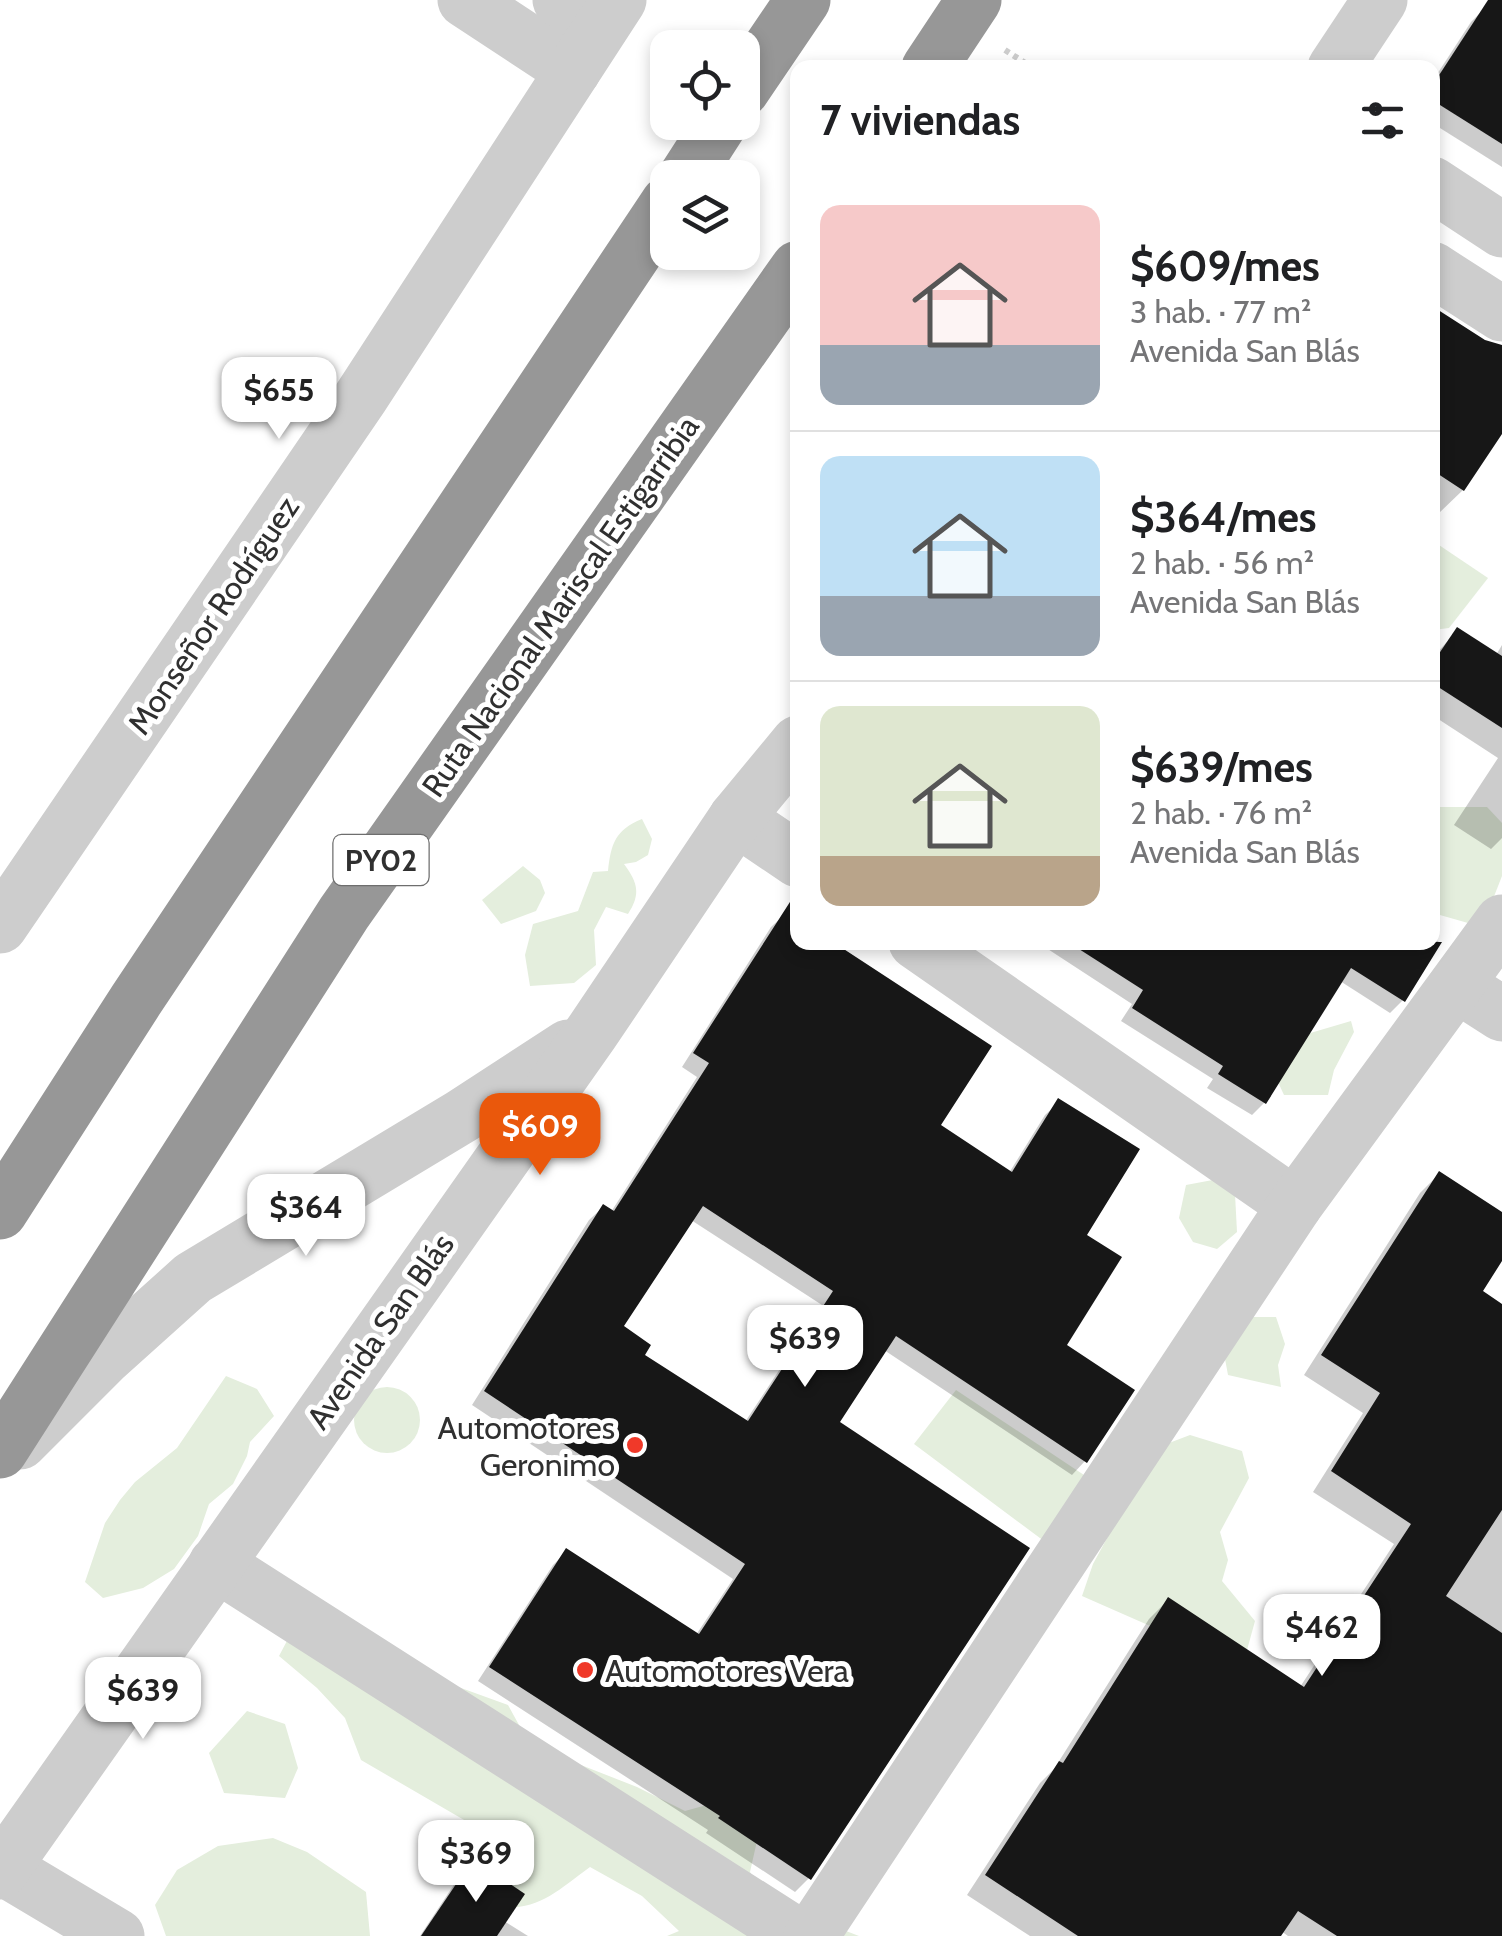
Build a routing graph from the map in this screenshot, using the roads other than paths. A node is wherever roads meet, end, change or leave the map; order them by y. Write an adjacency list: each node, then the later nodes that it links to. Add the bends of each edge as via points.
1 (465, 0): 5 (street)
2 (802, 0): 8 (highway)
3 (974, 0): 6 (highway)
4 (1380, 0): 7 (street)
5 (588, 25): 19 (street, Monseñor Rodríguez, via 362,396)
6 (935, 60)
7 (1341, 60)
8 (760, 63)
9 (1440, 189): 10 (street)
10 (1502, 230)
11 (650, 231): 25 (highway)
12 (1440, 274): 14 (street)
13 (790, 279): 26 (highway, Ruta Nacional Mariscal Estigarribia / PY02, via 344,914)
14 (1502, 314)
15 (790, 753): 16 (street, Avenida San Blás)
16 (736, 818): 17 (street); 23 (street, Avenida San Blás)
17 (790, 855)
18 (1502, 922): 21 (street)
19 (0, 926)
20 (928, 950): 24 (street)
21 (1457, 984): 22 (street); 24 (street)
22 (1502, 1014)
23 (592, 1032): 27 (street, via 194,1278); 28 (street, Avenida San Blás)
24 (1295, 1205): 32 (street)
25 (0, 1212)
26 (0, 1451)
27 (0, 1462)
28 (216, 1564): 29 (street, Avenida San Blás); 31 (street)
29 (1, 1870): 30 (street)
30 (116, 1936)
31 (798, 1936)
32 (811, 1936)

